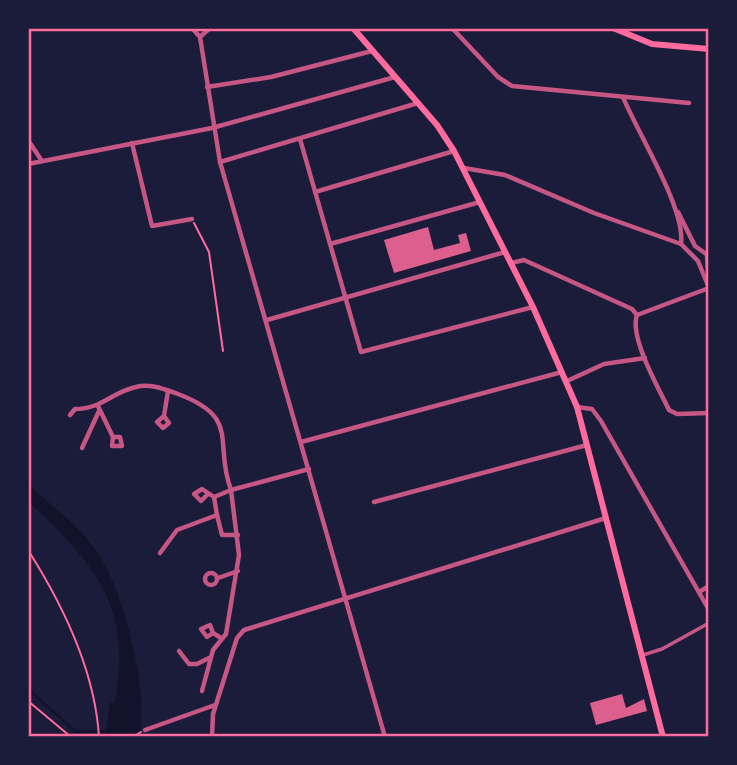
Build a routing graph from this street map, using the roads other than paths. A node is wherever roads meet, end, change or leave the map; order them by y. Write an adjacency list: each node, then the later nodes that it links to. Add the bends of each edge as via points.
1 (192, 28): 6 (street)
2 (210, 28): 6 (street)
3 (353, 28): 8 (main road)
4 (452, 28): 11 (street, via 512,86)
5 (613, 28): 7 (main road, via 652,44)
6 (200, 37): 10 (street)
7 (709, 49)
8 (373, 51): 9 (main road); 10 (street, via 271,77)
9 (396, 77): 12 (main road); 14 (street)
10 (207, 87): 14 (street)
11 (623, 97): 13 (street); 25 (street)
12 (418, 103): 15 (street); 18 (main road)
13 (689, 103)
14 (212, 128): 17 (street); 20 (street)
15 (300, 139): 20 (street); 23 (street)
16 (28, 140): 19 (street)
17 (132, 143): 19 (street); 26 (street, via 152,226)
18 (454, 151): 22 (main road); 23 (street)
19 (42, 160): 21 (street)
20 (220, 162): 38 (street)
21 (28, 164)
22 (464, 168): 24 (main road); 29 (street, via 505,175)
23 (315, 192): 28 (street)
24 (481, 202): 28 (street); 30 (main road)
25 (674, 206): 27 (street); 29 (street)
26 (192, 219)
27 (692, 241): 29 (street); 31 (street)
28 (330, 244): 35 (street)
29 (681, 244): 32 (street)
30 (505, 252): 33 (main road); 35 (street)
31 (708, 256): 32 (street); 34 (street)
32 (697, 259): 34 (street)
33 (511, 263): 36 (main road); 37 (street, via 524,260)
34 (709, 288): 37 (street)
35 (346, 298): 36 (street, via 361,352); 38 (street)
36 (533, 307): 40 (main road)
37 (637, 315): 39 (street, via 635,327)
38 (267, 320): 49 (street)
39 (645, 358): 41 (street, via 604,364); 45 (street, via 669,410)
40 (563, 372): 41 (main road); 49 (street)
41 (567, 381): 43 (main road)
42 (168, 391): 44 (street, via 138,386); 47 (street); 53 (street, via 205,406 220,423)
43 (577, 407): 50 (main road); 64 (street, via 592,409 601,421)
44 (99, 408): 46 (street, via 75,409); 48 (street); 51 (street)
45 (709, 413)
46 (70, 415)
47 (164, 416)
48 (113, 437)
49 (301, 442): 52 (street)
50 (587, 445): 56 (street); 58 (main road)
51 (82, 448)
52 (309, 469): 53 (street); 65 (street)
53 (231, 490): 55 (street); 59 (street)
54 (207, 495): 55 (street)
55 (214, 497): 57 (street)
56 (374, 502)
57 (217, 515): 59 (street, via 222,536); 60 (street, via 177,530)
58 (607, 518): 65 (street); 72 (main road)
59 (238, 535): 61 (street)
60 (160, 554)
61 (238, 571): 62 (street); 69 (street)
62 (218, 578)
63 (709, 586): 64 (street)
64 (699, 592): 66 (street)
65 (346, 600): 70 (street, via 244,631); 78 (street)
66 (709, 610)
67 (709, 623): 72 (street, via 663,649)
68 (213, 633): 69 (street)
69 (224, 636): 70 (street); 73 (street)
70 (237, 638): 75 (street)
71 (179, 651): 73 (street, via 192,665)
72 (641, 655): 79 (main road)
73 (210, 658): 74 (street)
74 (202, 691)
75 (215, 705): 76 (street); 77 (street)
76 (145, 730)
77 (212, 737)
78 (385, 737)
79 (663, 737)

